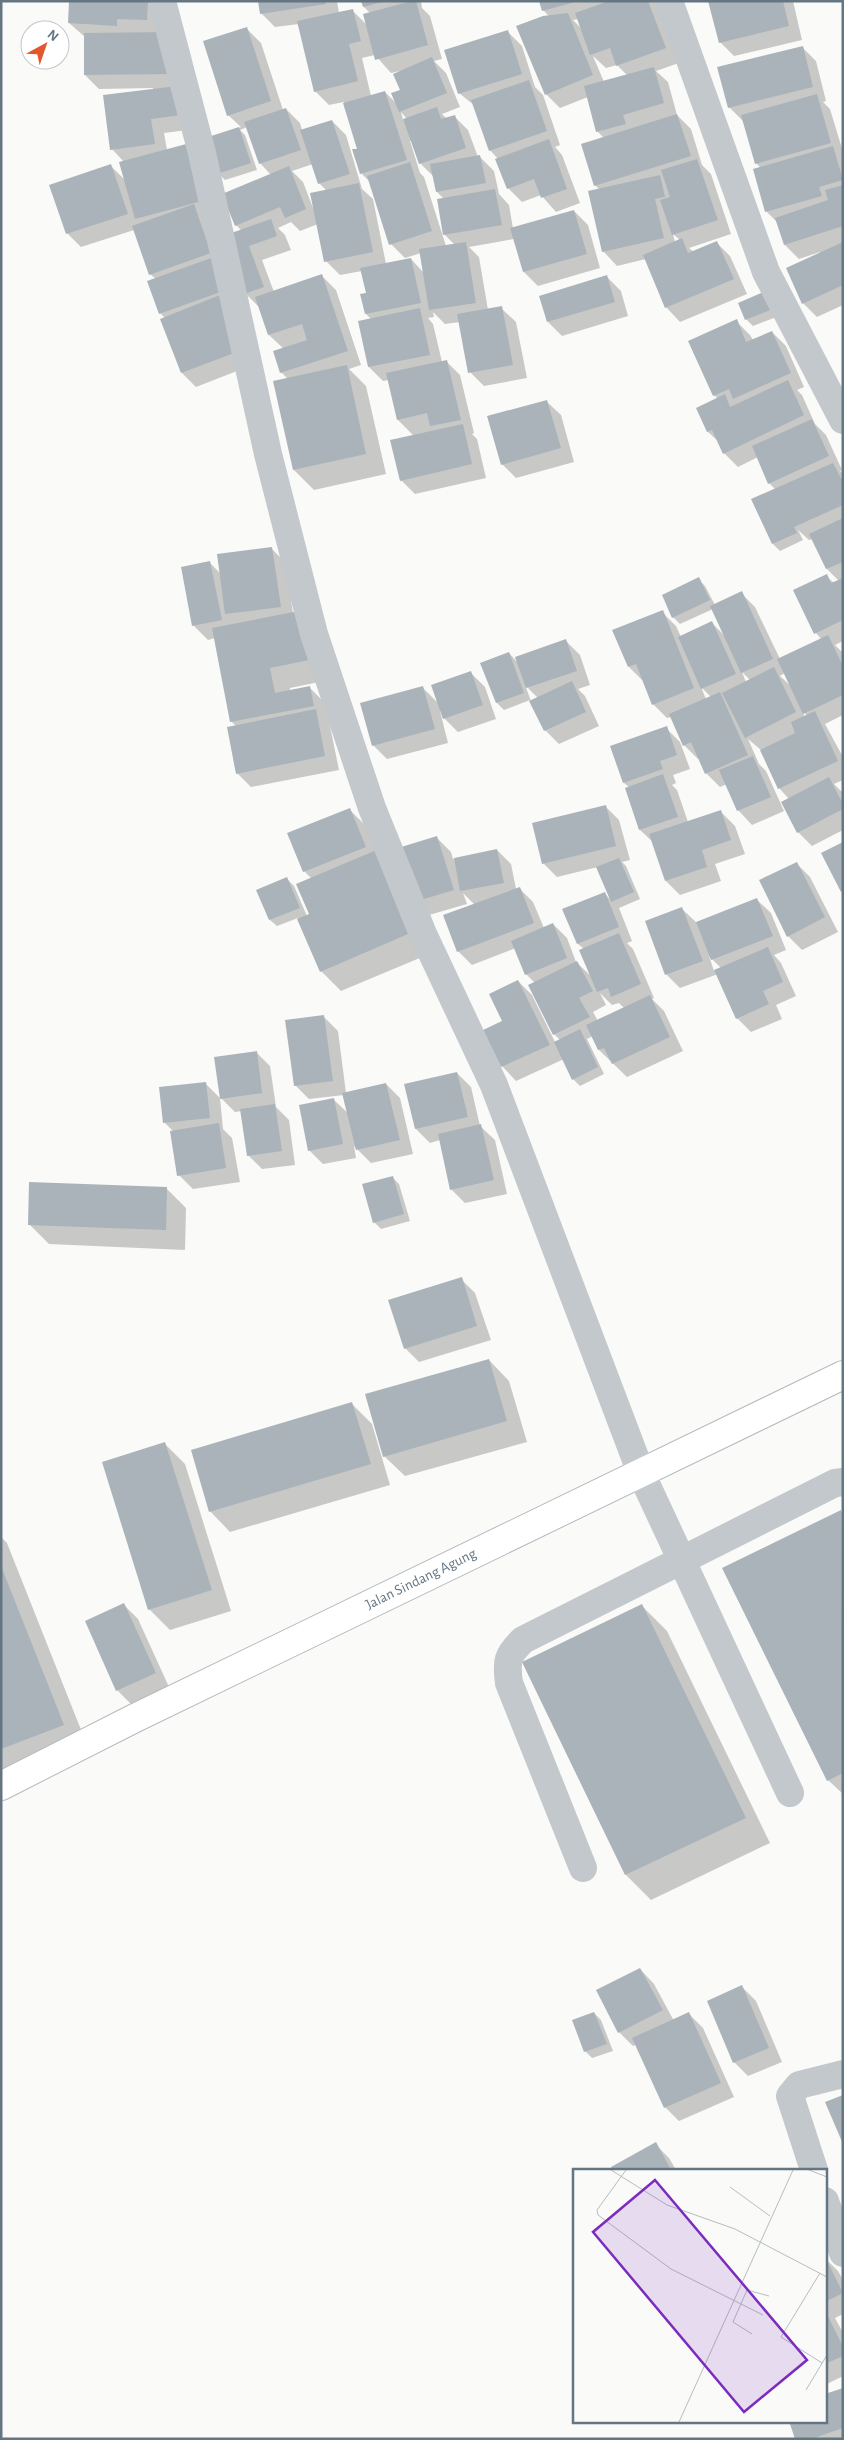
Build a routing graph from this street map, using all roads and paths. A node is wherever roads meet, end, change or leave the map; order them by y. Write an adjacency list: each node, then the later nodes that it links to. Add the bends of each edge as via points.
1 (162, 1): 5 (street, via 202,153 268,454 314,634 372,808 424,934 494,1085)
2 (669, 1): 3 (street, via 766,272)
3 (843, 420)
4 (843, 1375): 5 (main road, Jalan Sindang Agung)
5 (641, 1473): 7 (street); 8 (main road, Jalan Sindang Agung)
6 (843, 1482): 7 (street)
7 (682, 1560): 9 (street); 10 (street, via 523,1640 511,1651 506,1667 508,1684)
8 (1, 1786)
9 (790, 1794)
10 (583, 1868)
11 (843, 2074): 12 (street, via 799,2086 790,2096)
12 (814, 2169)
13 (826, 2204): 14 (street)
14 (843, 2253)

